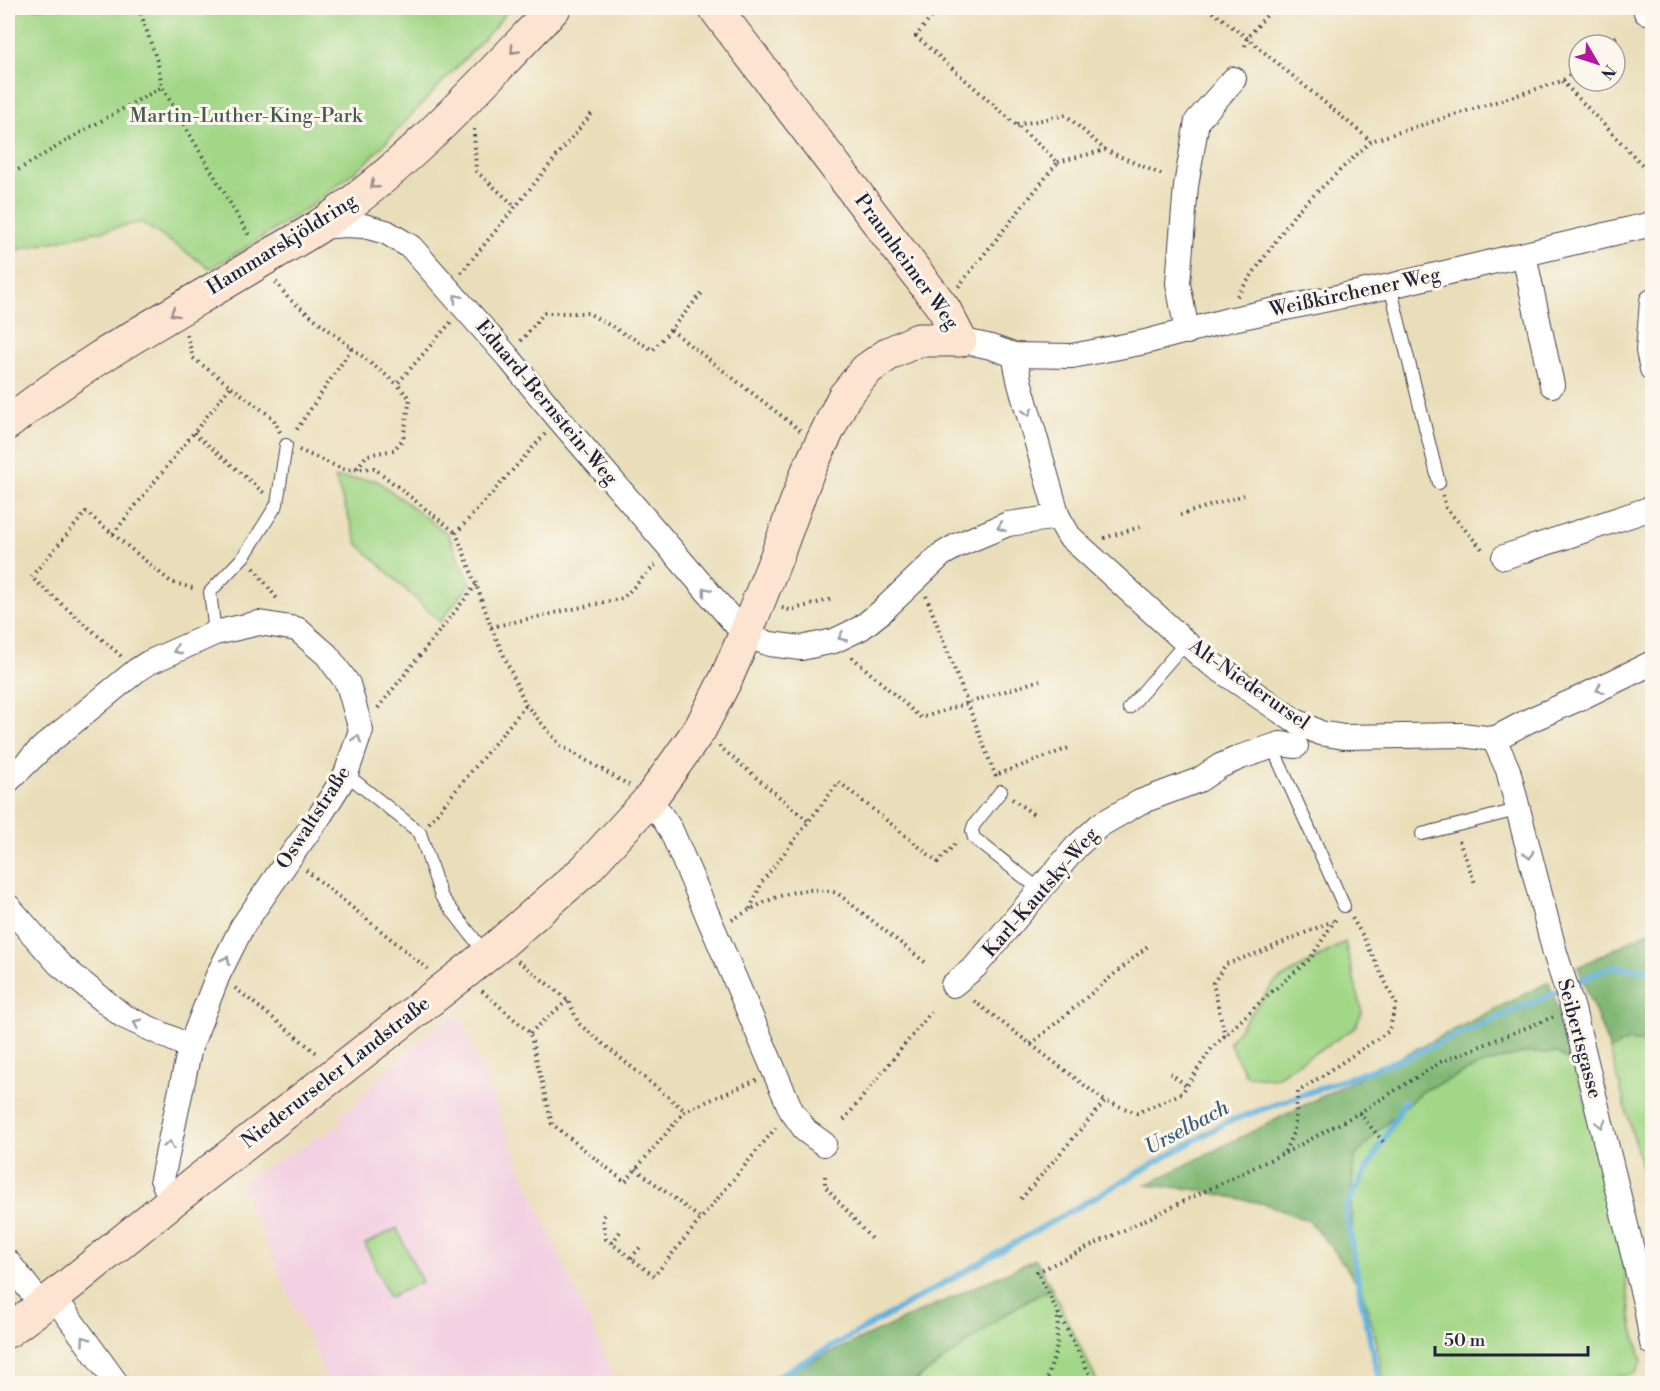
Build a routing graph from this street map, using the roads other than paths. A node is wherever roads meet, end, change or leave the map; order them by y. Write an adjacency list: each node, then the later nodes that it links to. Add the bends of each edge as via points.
1 (554, 8): 5 (main road, Hammarskjöldring, one-way to 5, via 421,145)
2 (715, 8): 10 (main road, Praunheimer Weg, via 944,309)
3 (1234, 79): 9 (street, via 1197,121 1186,186 1178,283)
4 (1653, 224): 6 (street, Weißkirchener Weg)
5 (318, 227): 14 (main road, Hammarskjöldring, one-way to 14, via 100,357); 21 (street, Eduard-Bernstein-Weg, one-way to 5, via 411,247 386,232 364,226)
6 (1524, 255): 7 (street, Weißkirchener Weg); 13 (street)
7 (1390, 286): 9 (street, Weißkirchener Weg); 16 (lane)
8 (1653, 301): 12 (street, via 1648,351)
9 (1186, 332): 11 (street, Weißkirchener Weg, via 1072,356)
10 (960, 340): 11 (street, Praunheimer Weg); 21 (main road, Niederurseler Landstraße, via 918,340 890,353 866,370 844,397 808,471)
11 (1014, 356): 18 (street, one-way to 18)
12 (1653, 369)
13 (1551, 385)
14 (8, 423)
15 (286, 445): 20 (lane, via 277,504 245,555 210,592)
16 (1439, 483)
17 (1653, 508): 19 (street)
18 (1058, 517): 21 (street, one-way to 21, via 1008,524 958,545 940,555 861,628 834,641 801,648 770,644); 22 (street, Alt-Niederursel, via 1069,536)
19 (1504, 557)
20 (215, 633): 28 (street, Oswaltstraße, one-way to 20, via 360,730 348,684 327,655 297,629 259,623); 29 (street, Oswaltstraße, one-way to 29, via 137,670)
21 (745, 634): 31 (main road, Niederurseler Landstraße, via 699,729)
22 (1185, 642): 24 (lane); 25 (street, Alt-Niederursel, via 1292,719)
23 (1653, 663): 26 (street, one-way to 26)
24 (1130, 708)
25 (1320, 733): 26 (street, Alt-Niederursel, via 1344,737 1462,735); 27 (street, Karl-Kautsky-Weg)
26 (1494, 739): 32 (street, Seibertsgasse, via 1508,770)
27 (1287, 753): 34 (street, Karl-Kautsky-Weg, via 1280,744 1140,802 1100,825); 36 (lane)
28 (346, 774): 37 (lane, via 420,833 441,896); 39 (street, Oswaltstraße, one-way to 28, via 242,927)
29 (8, 781)
30 (1001, 791): 34 (lane, via 974,825 974,838)
31 (643, 794): 37 (main road, Niederurseler Landstraße, via 585,870); 40 (street, via 671,830 791,1110 806,1131)
32 (1517, 810): 33 (lane); 45 (street, Seibertsgasse, one-way to 45, via 1555,953 1564,1013)
33 (1422, 834)
34 (1040, 889): 38 (street, Karl-Kautsky-Weg, via 975,967)
35 (8, 906): 39 (street, one-way to 35, via 123,1016 59,964)
36 (1344, 906)
37 (491, 965): 41 (main road, Niederurseler Landstraße)
38 (953, 985)
39 (190, 1047): 41 (street, Oswaltstraße, one-way to 39, via 162,1179)
40 (824, 1144)
41 (171, 1201): 43 (main road, Niederurseler Landstraße)
42 (8, 1262): 43 (street)
43 (48, 1301): 44 (main road, Niederurseler Landstraße); 46 (street, one-way to 43)
44 (8, 1331)
45 (1653, 1342)
46 (117, 1383)

